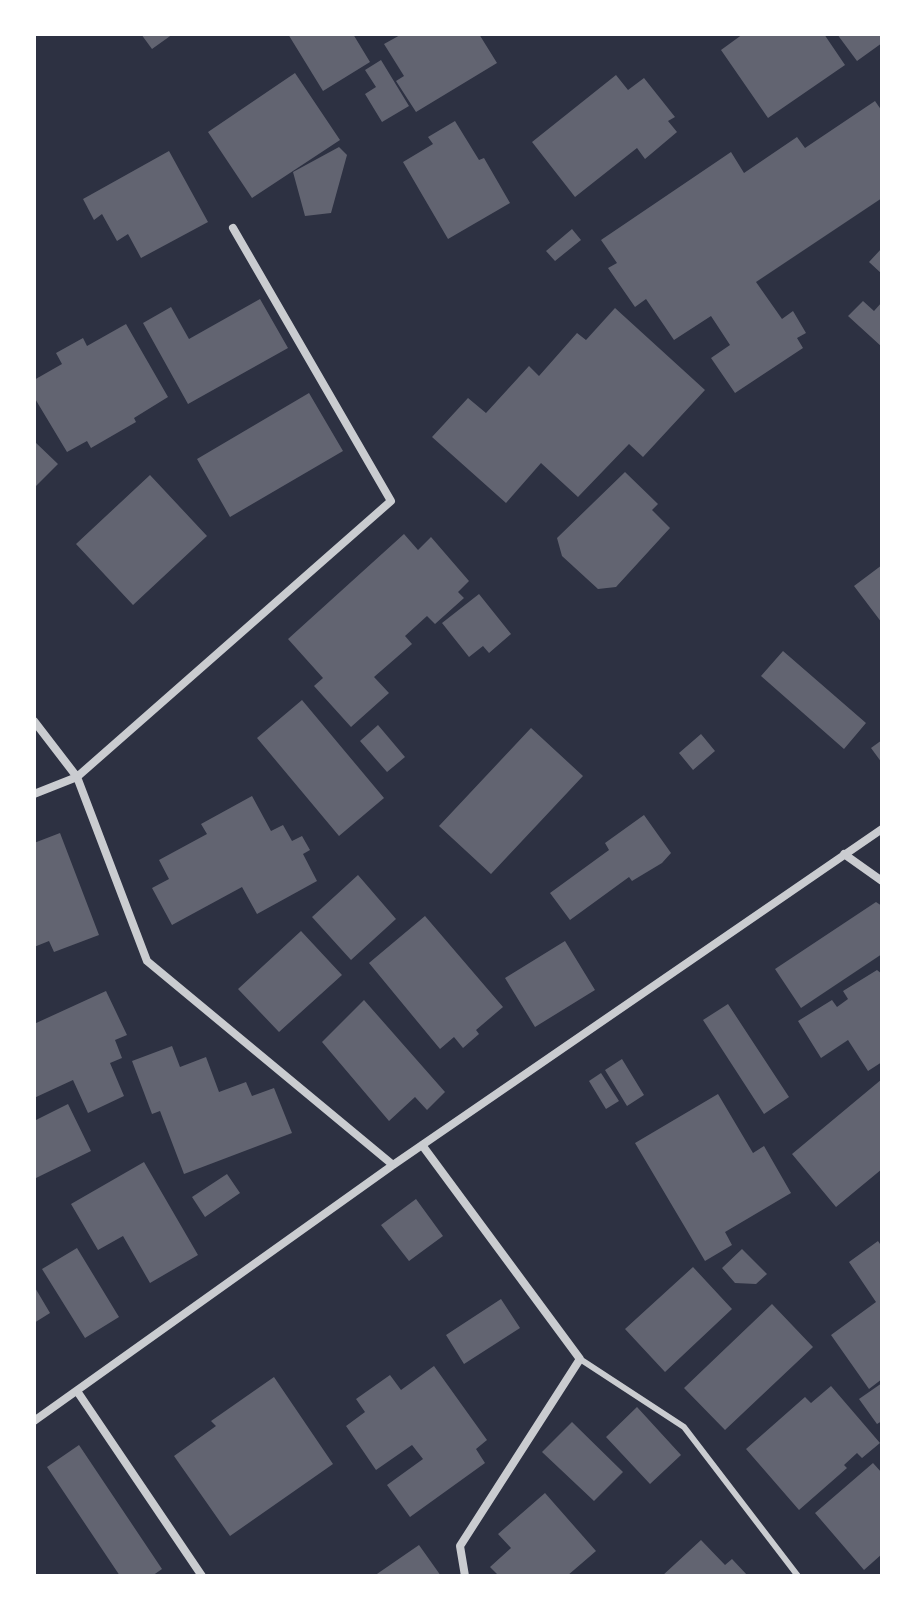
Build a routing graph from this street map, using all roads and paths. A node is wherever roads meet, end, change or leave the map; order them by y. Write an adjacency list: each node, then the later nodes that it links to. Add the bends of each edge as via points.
1 (233, 228): 3 (street, via 391,501)
2 (34, 721): 3 (street)
3 (77, 777): 4 (street); 9 (street, via 147,961)
4 (34, 794)
5 (882, 829): 6 (street)
6 (844, 854): 7 (street); 8 (street)
7 (882, 881)
8 (422, 1145): 9 (street); 10 (street)
9 (393, 1165): 11 (street)
10 (580, 1359): 14 (street, via 460,1546); 15 (lane, via 684,1427)
11 (77, 1391): 12 (street); 13 (street)
12 (34, 1421)
13 (202, 1576)
14 (465, 1576)
15 (798, 1576)

